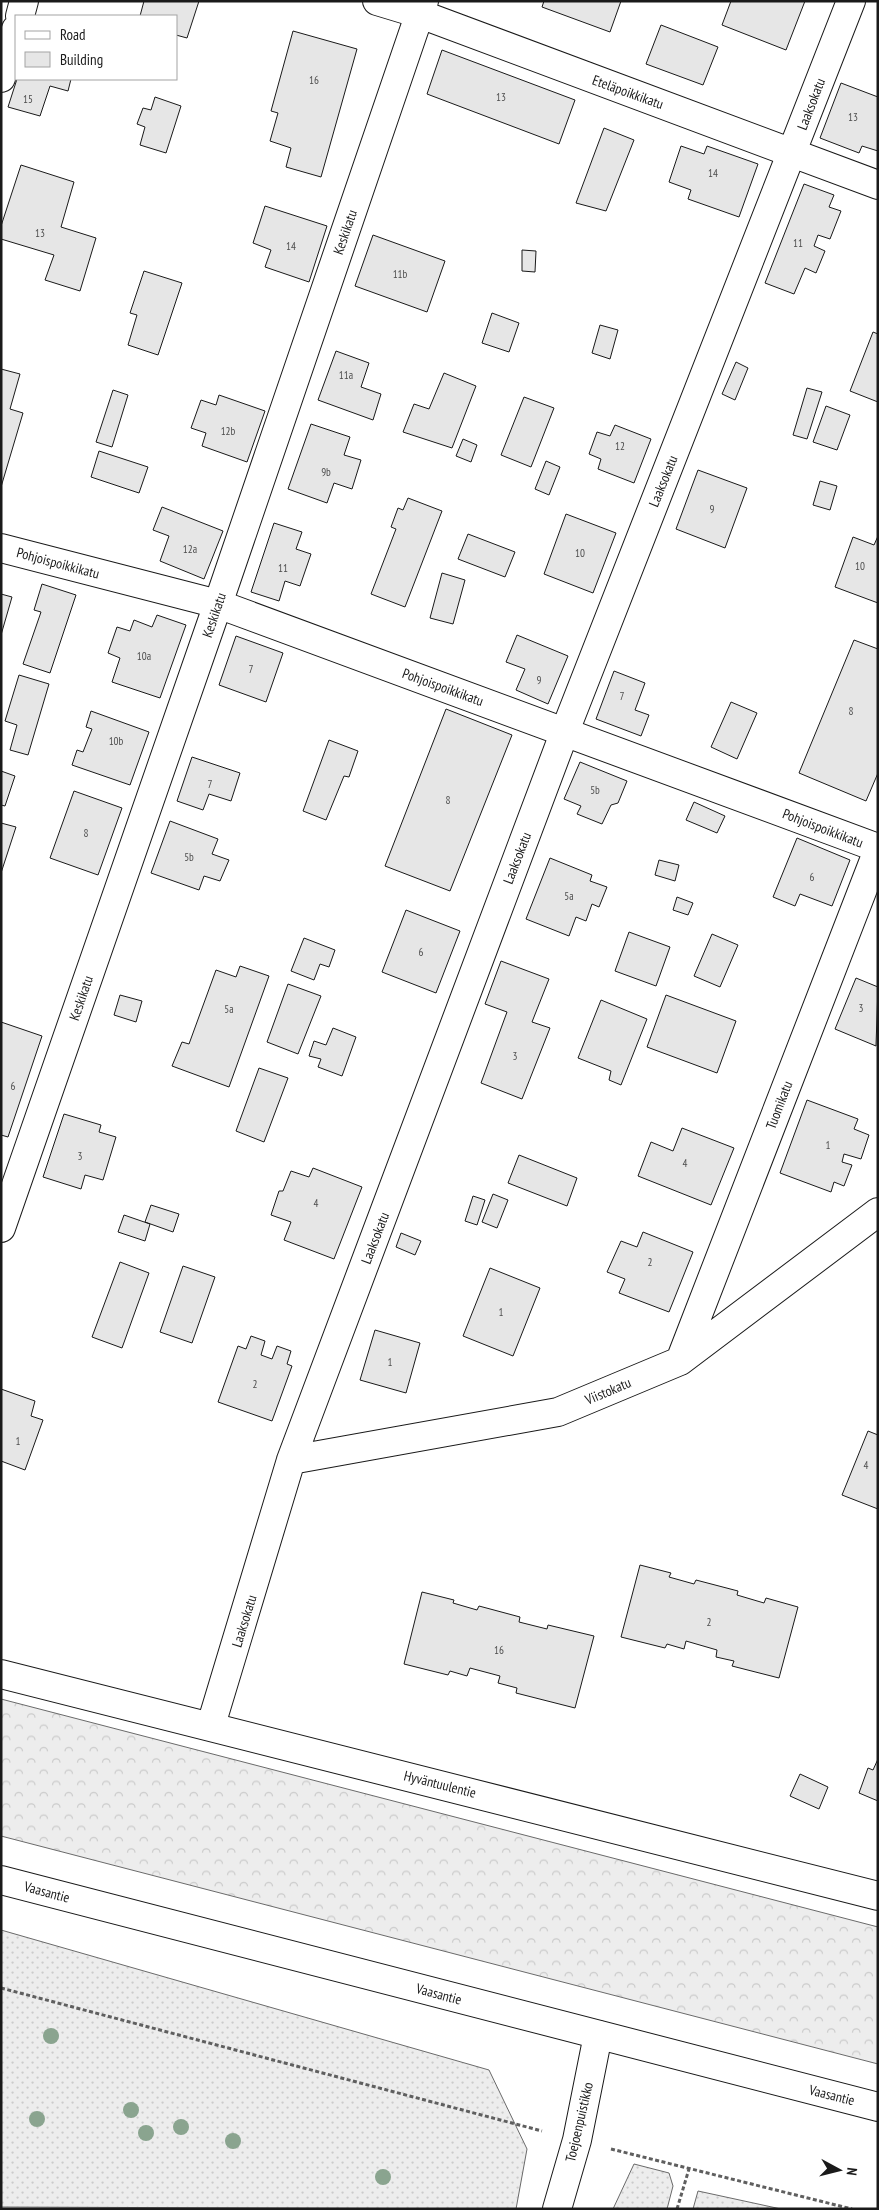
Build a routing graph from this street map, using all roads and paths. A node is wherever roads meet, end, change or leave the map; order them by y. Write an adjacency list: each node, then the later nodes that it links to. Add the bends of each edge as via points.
1 (24, 1): 5 (street)
2 (377, 1): 4 (street, Eteläpoikkikatu)
3 (851, 1): 8 (street, Laaksokatu)
4 (422, 8): 8 (street, Eteläpoikkikatu); 11 (street, Keskikatu)
5 (20, 15)
6 (15, 31): 7 (street)
7 (1, 78)
8 (792, 153): 9 (street, Eteläpoikkikatu); 12 (street, Laaksokatu)
9 (878, 185)
10 (1, 548): 11 (street, Pohjoispoikkikatu)
11 (218, 604): 12 (street, Pohjoispoikkikatu); 15 (street, Keskikatu)
12 (565, 731): 13 (street, Pohjoispoikkikatu); 17 (street, Laaksokatu)
13 (878, 849): 16 (street, Tuomikatu)
14 (878, 1212): 16 (street, Viistokatu)
15 (1, 1228)
16 (680, 1361): 17 (street, Viistokatu, via 558,1412)
17 (291, 1460): 19 (street, Laaksokatu)
18 (1, 1674): 19 (street, Hyväntuulentie)
19 (211, 1725): 21 (street, Hyväntuulentie)
20 (1, 1880): 23 (street, Vaasantie)
21 (878, 1896)
22 (1, 1988): 25 (path)
23 (598, 2035): 24 (street, Vaasantie); 25 (street, Toejoenpuistikko)
24 (878, 2107)
25 (578, 2140): 26 (path); 27 (street, Toejoenpuistikko)
26 (689, 2169): 28 (path); 29 (path)
27 (558, 2209)
28 (677, 2209)
29 (852, 2209)

